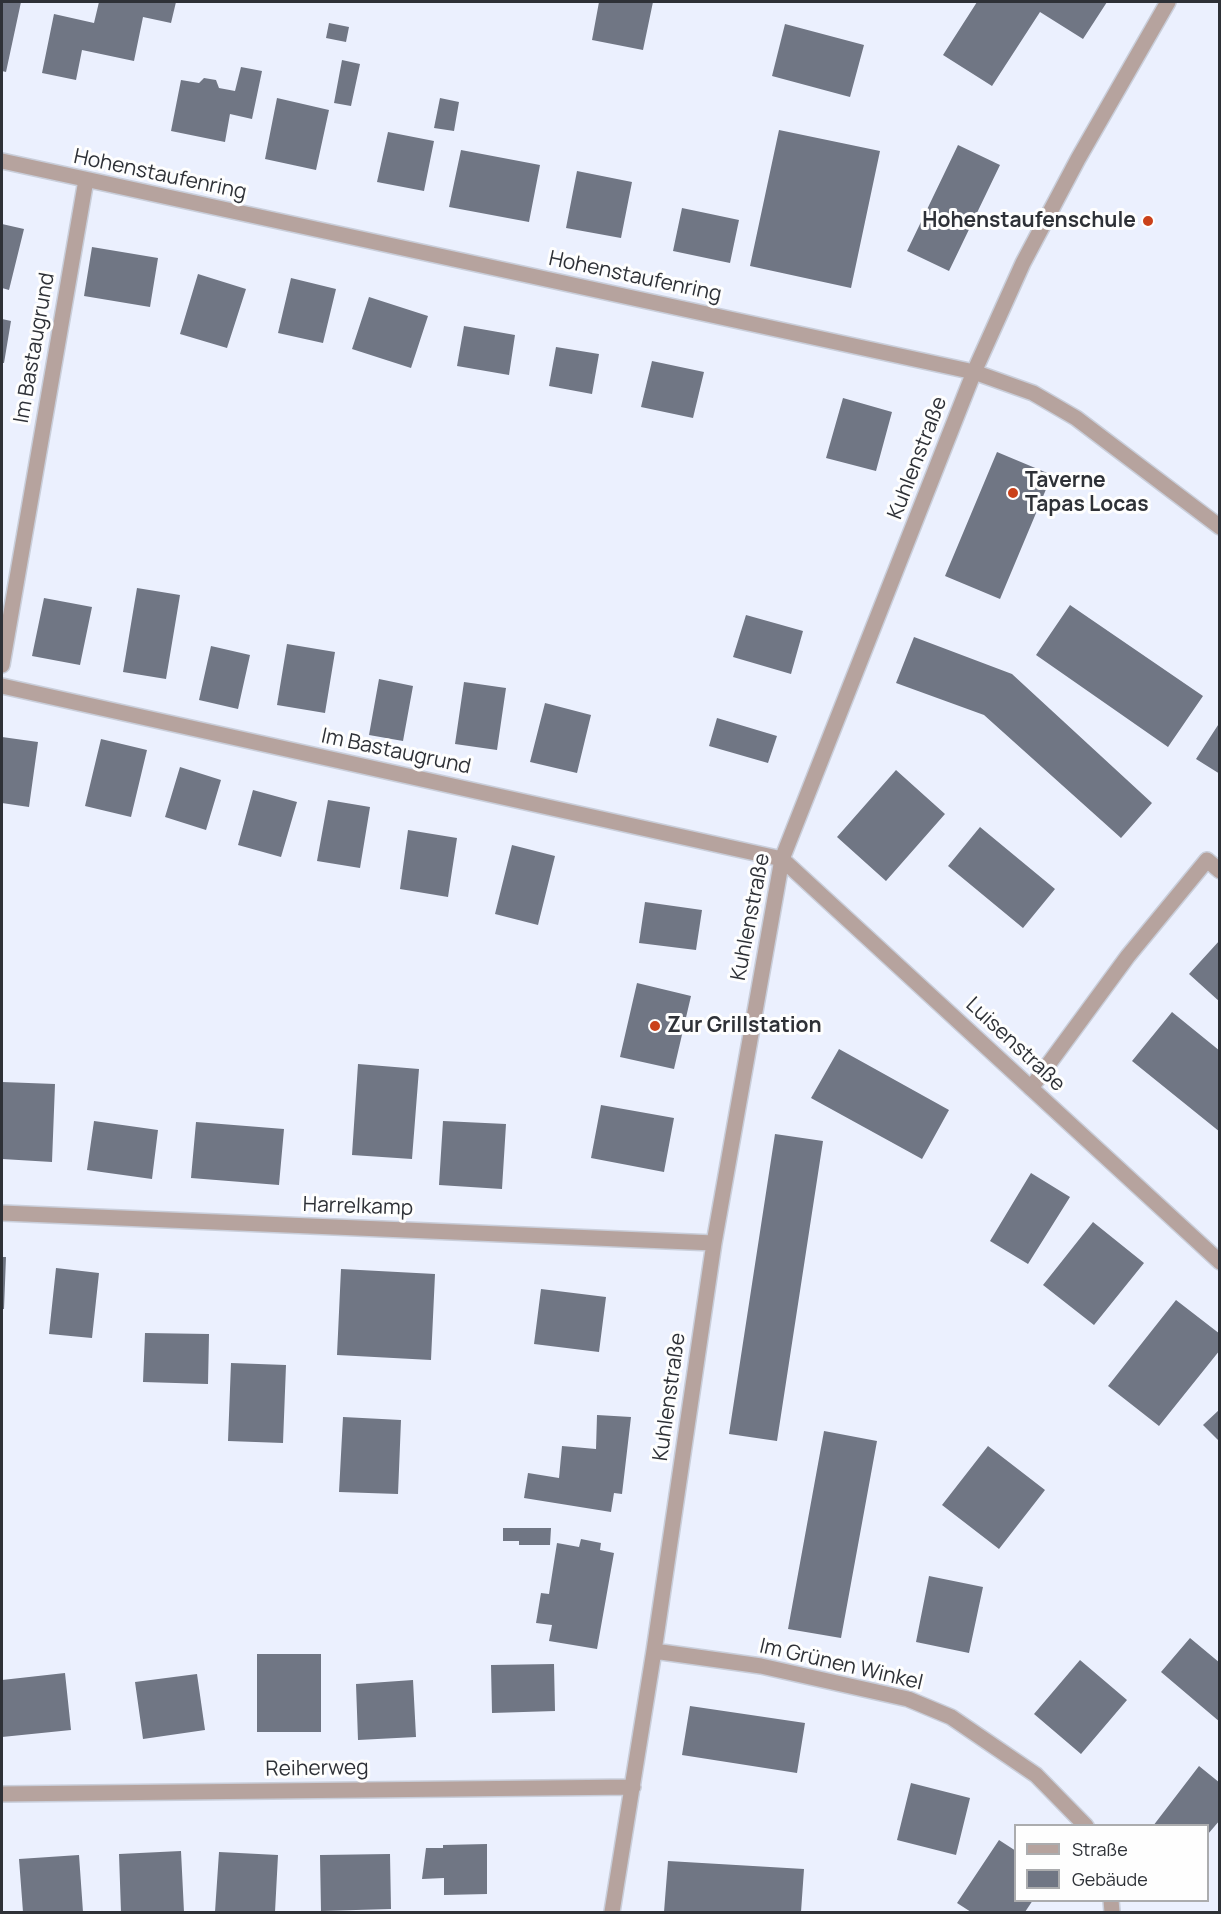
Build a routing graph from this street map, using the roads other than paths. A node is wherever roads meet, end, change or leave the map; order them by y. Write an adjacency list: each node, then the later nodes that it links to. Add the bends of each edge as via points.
1 (1168, 2): 4 (street, Kuhlenstraße, via 1023,263)
2 (2, 161): 3 (street, Hohenstaufenring)
3 (86, 180): 4 (street, Hohenstaufenring); 6 (street, Im Bastaugrund)
4 (974, 372): 5 (street, Hohenstaufenring, via 1033,393 1076,417); 8 (street, Kuhlenstraße)
5 (1220, 527)
6 (2, 665)
7 (2, 686): 8 (street, Im Bastaugrund)
8 (782, 859): 10 (street, Luisenstraße); 12 (street, Kuhlenstraße)
9 (1220, 871): 10 (street, via 1207,860 1128,956)
10 (1031, 1088): 13 (street, Luisenstraße)
11 (2, 1214): 12 (street, Harrelkamp)
12 (714, 1243): 14 (street, Kuhlenstraße)
13 (1220, 1262)
14 (654, 1651): 15 (street, Kuhlenstraße); 17 (street, Im Grünen Winkel, via 762,1666 919,1703 951,1717 1036,1775)
15 (633, 1787): 16 (street, Reiherweg); 18 (street, Kuhlenstraße)
16 (2, 1794)
17 (1084, 1824)
18 (612, 1912)

